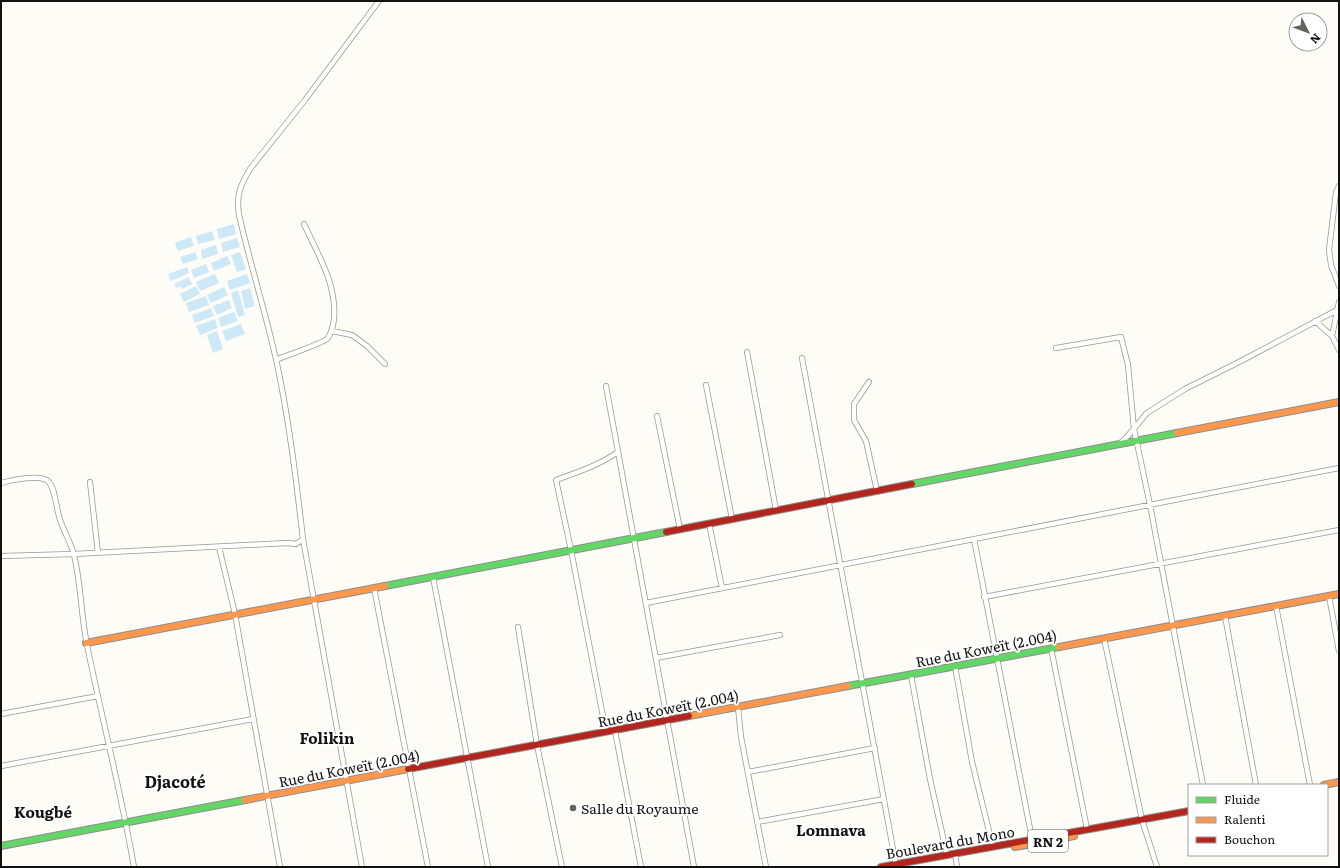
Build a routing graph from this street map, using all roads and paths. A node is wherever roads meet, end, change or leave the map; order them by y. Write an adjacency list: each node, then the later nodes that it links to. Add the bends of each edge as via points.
1 (379, 1): 14 (street, via 250,169 238,194 239,215)
2 (1339, 186): 4 (street, via 1336,192 1329,250 1331,265)
3 (304, 224): 8 (street, via 330,283 335,308)
4 (1339, 286)
5 (1339, 302): 6 (street)
6 (1338, 309): 7 (street); 9 (street)
7 (1315, 321): 9 (street); 21 (street, via 1185,389 1147,413)
8 (332, 332): 14 (street, via 326,340); 15 (street, via 352,335)
9 (1332, 336): 11 (street)
10 (1056, 348): 21 (street, via 1121,337 1128,365)
11 (1339, 350)
12 (746, 352): 31 (street)
13 (802, 358): 29 (street)
14 (276, 360): 37 (street, via 288,420)
15 (385, 364)
16 (869, 382): 28 (street, via 854,404 854,420 866,441)
17 (706, 385): 32 (street)
18 (606, 386): 24 (street)
19 (1339, 402): 22 (street)
20 (657, 416): 34 (street)
21 (1134, 429): 22 (street); 23 (street)
22 (1137, 441): 23 (street); 30 (street)
23 (1118, 444): 28 (street)
24 (618, 452): 36 (street); 40 (street, via 608,459 556,480)
25 (1339, 468): 30 (street)
26 (90, 482): 41 (street)
27 (1, 483): 42 (street, via 28,478 48,481)
28 (877, 491): 29 (street)
29 (829, 500): 31 (street); 45 (street)
30 (1150, 505): 38 (street); 44 (street)
31 (776, 510): 32 (street)
32 (732, 519): 33 (street)
33 (709, 523): 34 (street); 48 (street)
34 (680, 529): 36 (street)
35 (1339, 530): 44 (street)
36 (634, 538): 40 (street); 53 (street)
37 (304, 539): 39 (street, via 296,544); 52 (street)
38 (974, 539): 45 (street); 51 (street)
39 (220, 547): 41 (street); 55 (street)
40 (571, 550): 46 (street); 75 (street)
41 (98, 553): 42 (street)
42 (74, 554): 43 (street); 61 (street)
43 (1, 556)
44 (1160, 564): 51 (street); 57 (street)
45 (841, 565): 48 (street); 68 (street)
46 (433, 577): 47 (street); 79 (street)
47 (374, 588): 52 (street); 81 (street)
48 (722, 588): 53 (street)
49 (1339, 594): 50 (street, Rue du Koweït (2.004))
50 (1329, 596): 54 (street, Rue du Koweït (2.004)); 63 (street)
51 (984, 597): 65 (street)
52 (314, 599): 55 (street); 83 (street)
53 (646, 602): 64 (street)
54 (1276, 606): 56 (street, Rue du Koweït (2.004)); 87 (street)
55 (235, 614): 61 (street); 72 (street)
56 (1225, 616): 57 (street, Rue du Koweït (2.004)); 86 (street)
57 (1172, 626): 60 (street, Rue du Koweït (2.004)); 85 (street)
58 (518, 627): 76 (street)
59 (780, 635): 64 (street)
60 (1104, 638): 62 (street, Rue du Koweït (2.004)); 95 (street)
61 (86, 643): 69 (street)
62 (1051, 648): 65 (street, Rue du Koweït (2.004)); 98 (street)
63 (1339, 650)
64 (656, 658): 73 (street)
65 (997, 659): 66 (street, Rue du Koweït (2.004)); 99 (street)
66 (955, 666): 67 (street, Rue du Koweït (2.004)); 101 (street, via 972,762)
67 (911, 675): 68 (street, Rue du Koweït (2.004)); 102 (street)
68 (863, 684): 70 (street, Rue du Koweït (2.004)); 78 (street)
69 (98, 696): 71 (street); 77 (street)
70 (738, 707): 73 (street, Rue du Koweït (2.004)); 82 (street)
71 (1, 714)
72 (253, 719): 77 (street); 91 (street)
73 (668, 721): 74 (street, Rue du Koweït (2.004)); 112 (street)
74 (615, 731): 75 (street, Rue du Koweït (2.004)); 111 (street)
75 (606, 732): 76 (street, Rue du Koweït (2.004))
76 (537, 745): 79 (street, Rue du Koweït (2.004)); 110 (street)
77 (109, 746): 80 (street); 97 (street)
78 (875, 748): 82 (street); 92 (street)
79 (467, 758): 81 (street, Rue du Koweït (2.004)); 109 (street)
80 (1, 766)
81 (409, 769): 83 (street, Rue du Koweït (2.004)); 108 (street)
82 (748, 772): 96 (street)
83 (347, 781): 91 (street, Rue du Koweït (2.004)); 107 (street)
84 (1339, 782): 88 (street)
85 (1203, 784)
86 (1256, 784)
87 (1310, 784)
88 (1328, 784)
89 (1339, 786): 90 (street)
90 (1328, 788)
91 (267, 796): 97 (street, Rue du Koweït (2.004)); 106 (street)
92 (884, 799): 96 (street); 104 (street)
93 (1188, 811): 95 (street, Boulevard du Mono / RN 2)
94 (1188, 814): 95 (street, Boulevard du Mono / RN 2)
95 (1143, 821): 98 (street, Boulevard du Mono / RN 2); 103 (street, Boulevard du Mono / RN 2); 117 (street)
96 (757, 822): 113 (street)
97 (126, 823): 100 (street, Rue du Koweït (2.004)); 105 (street)
98 (1087, 829): 99 (street, Boulevard du Mono / RN 2)
99 (1032, 839): 101 (street, Boulevard du Mono / RN 2)
100 (1, 846)
101 (993, 847): 103 (street, Boulevard du Mono / RN 2)
102 (947, 855): 103 (street, Boulevard du Mono / RN 2); 104 (street, Boulevard du Mono / RN 2)
103 (955, 856): 115 (street, Boulevard du Mono / RN 2); 116 (street)
104 (896, 866): 114 (street, Boulevard du Mono / RN 2)
105 (134, 867)
106 (280, 867)
107 (362, 867)
108 (428, 867)
109 (488, 867)
110 (562, 867)
111 (641, 867)
112 (694, 867)
113 (766, 867)
114 (881, 867)
115 (907, 867)
116 (957, 867)
117 (1157, 867)

